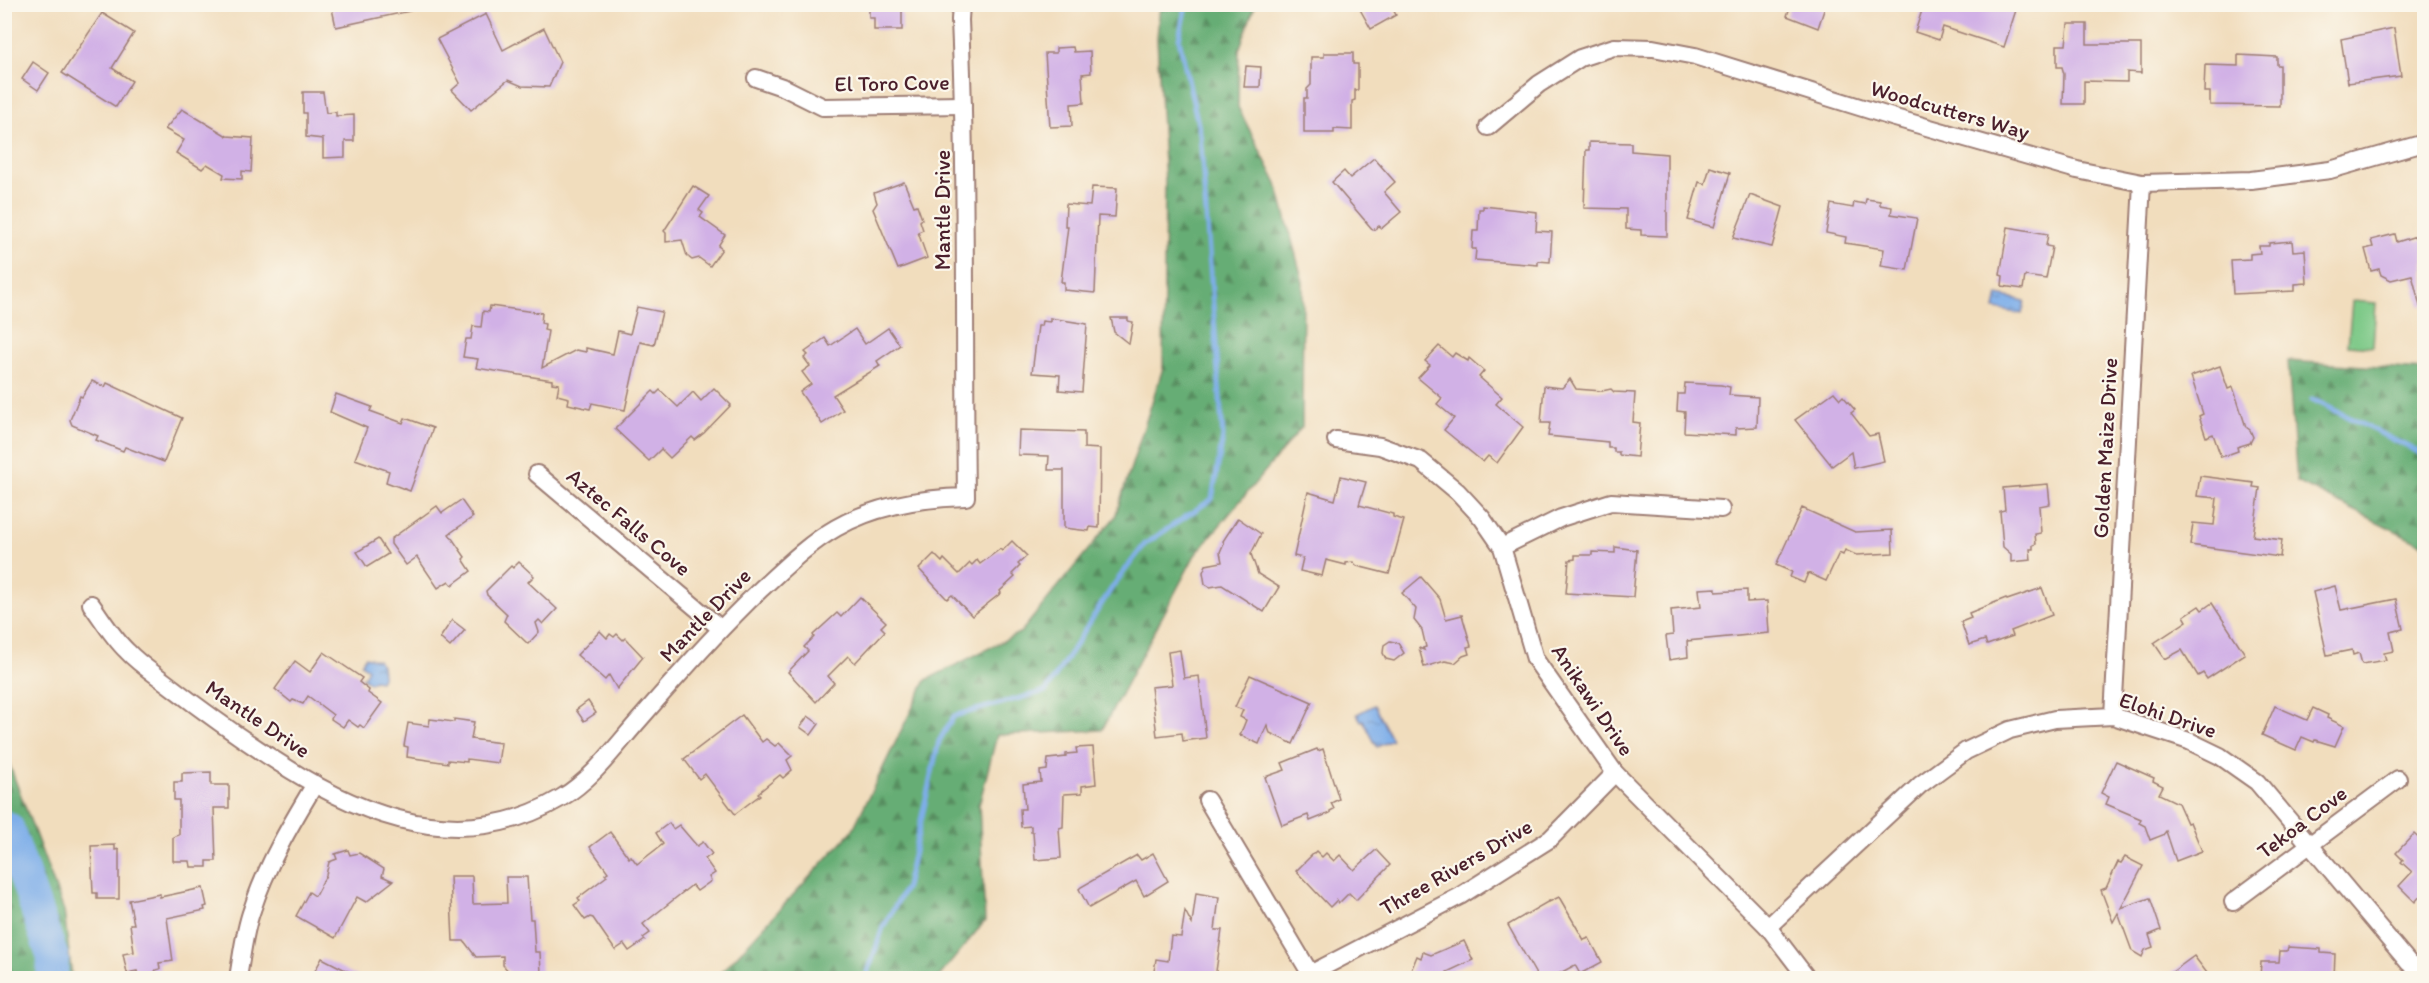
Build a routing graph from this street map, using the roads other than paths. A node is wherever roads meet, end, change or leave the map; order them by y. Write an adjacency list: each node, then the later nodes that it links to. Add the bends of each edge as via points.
1 (961, 4): 3 (street, Mantle Drive)
2 (756, 78): 3 (street, El Toro Cove, via 823,107)
3 (963, 105): 12 (street, Mantle Drive, via 966,497 897,504 837,527 801,553)
4 (1488, 127): 6 (street, Woodcutters Way, via 1539,84 1580,58 1614,47 1653,48 1695,56 2077,170)
5 (2424, 143): 6 (street, Woodcutters Way, via 2330,170 2251,180)
6 (2142, 183): 13 (street, Golden Maize Drive)
7 (1336, 440): 10 (street, Anikawi Drive, via 1380,446 1421,461 1458,492)
8 (537, 474): 12 (street, Aztec Falls Cove)
9 (1721, 509): 10 (street, via 1611,502 1561,518)
10 (1502, 547): 14 (street, Anikawi Drive, via 1535,659)
11 (91, 604): 16 (street, Mantle Drive, via 126,651 246,742)
12 (720, 628): 16 (street, Mantle Drive, via 597,768 562,798 543,808 502,822 464,828 432,826 397,821)
13 (2113, 716): 18 (street, Elohi Drive, via 2189,741 2220,756 2257,782); 20 (street, Elohi Drive, via 2055,719 2010,730 1966,751 1920,785)
14 (1615, 773): 20 (street, Anikawi Drive); 22 (street, Three Rivers Drive, via 1550,839 1460,896)
15 (2398, 779): 18 (street, Tekoa Cove)
16 (315, 784): 23 (street, via 266,873 251,910)
17 (1207, 800): 22 (street)
18 (2310, 844): 19 (street, Tekoa Cove); 21 (street, Elohi Drive, via 2409,963)
19 (2233, 902)
20 (1768, 927): 24 (street, Anikawi Drive)
21 (2424, 971)
22 (1309, 977)
23 (238, 978)
24 (1807, 978)

